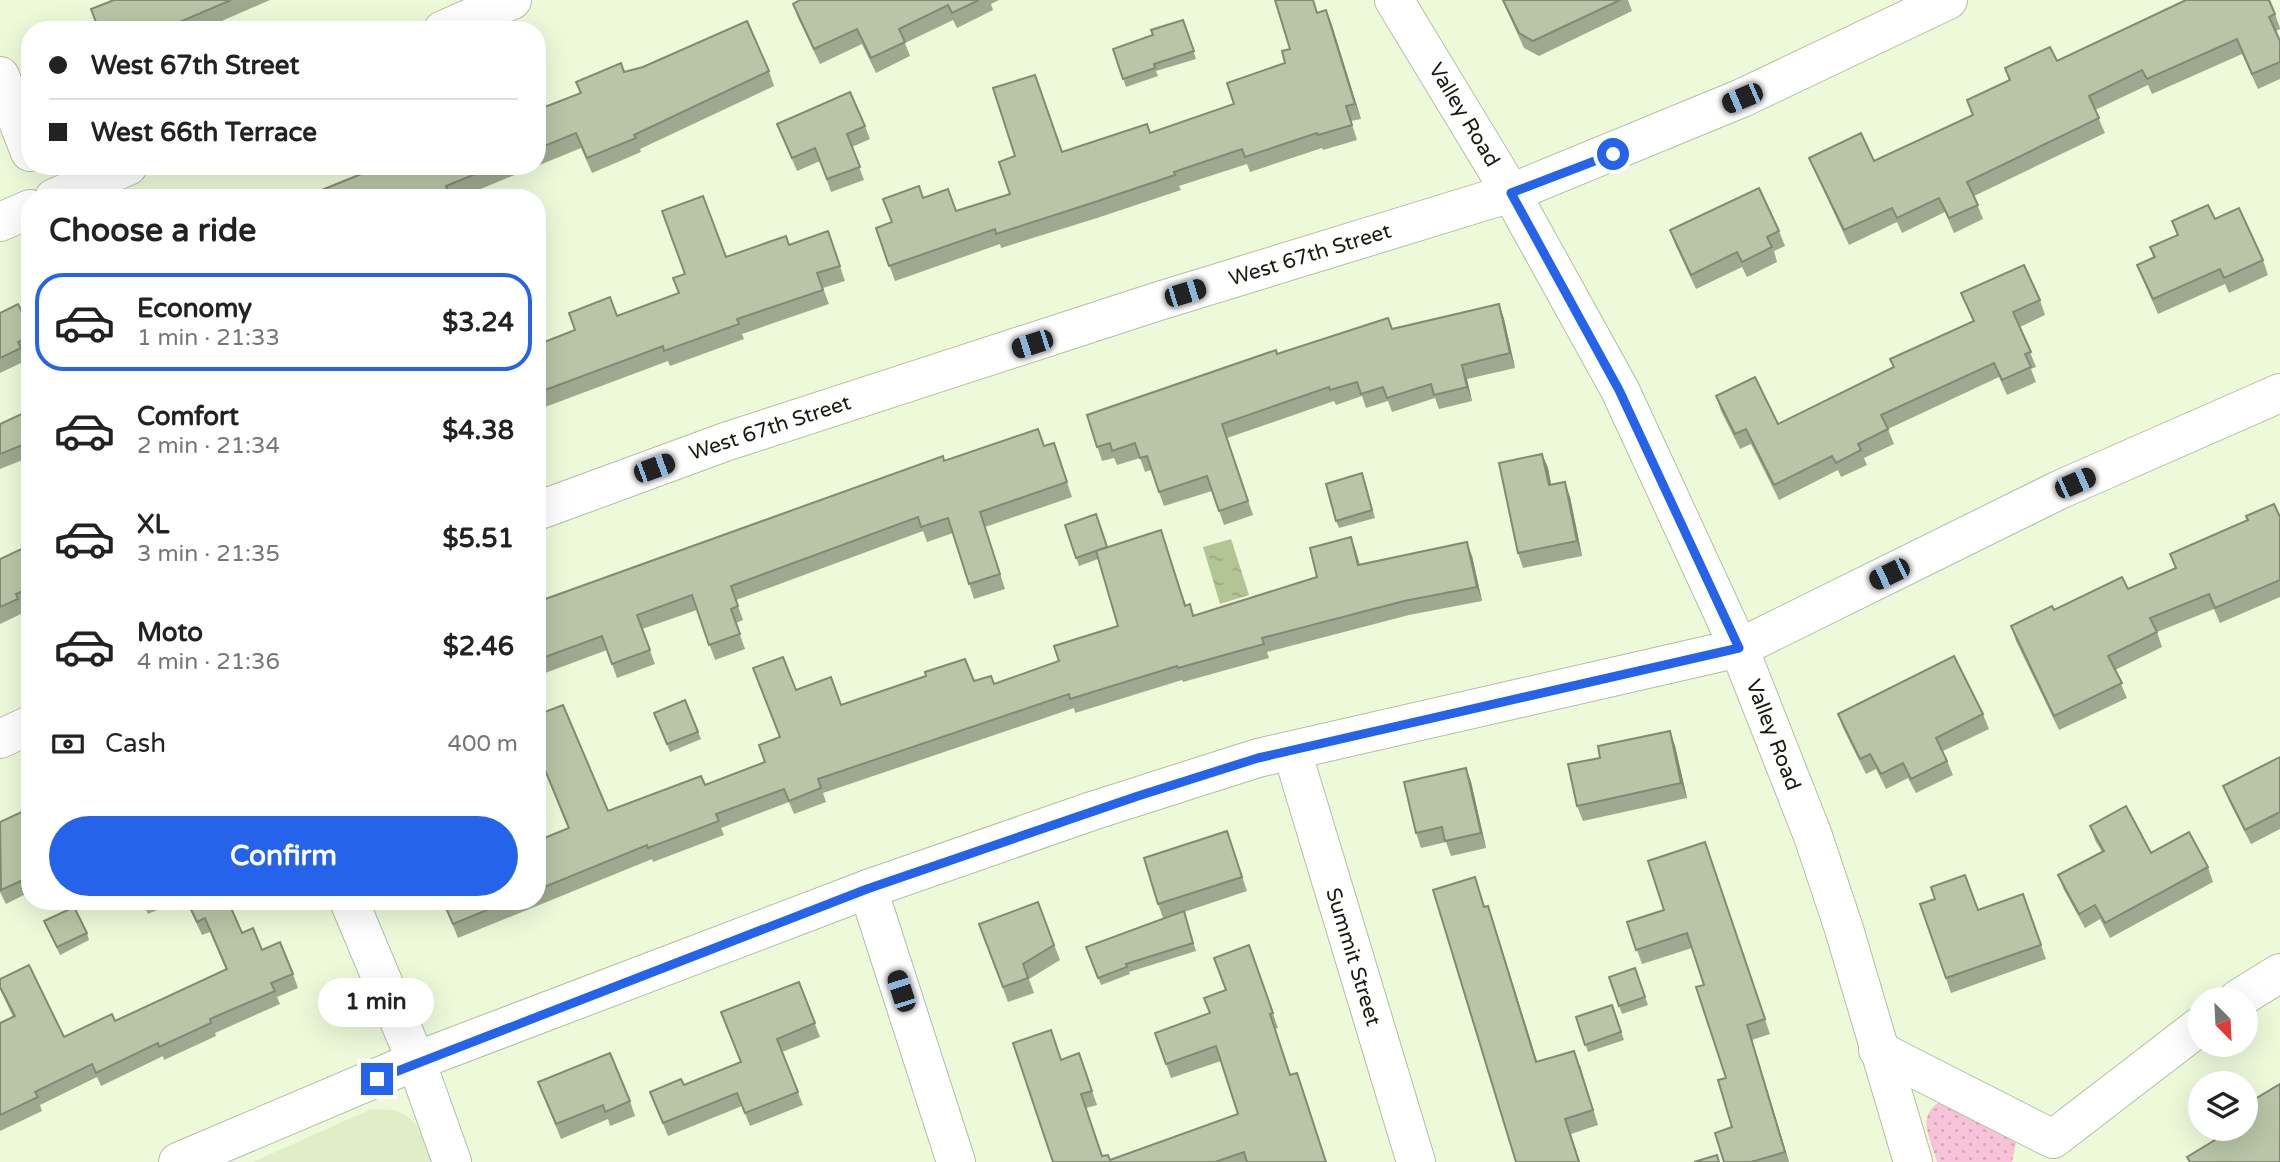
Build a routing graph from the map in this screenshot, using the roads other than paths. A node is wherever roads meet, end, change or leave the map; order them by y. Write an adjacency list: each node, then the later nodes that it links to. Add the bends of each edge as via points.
1 (512, 0): 4 (street)
2 (1394, 0): 9 (street, Valley Road)
3 (1948, 0): 9 (street, West 67th Street, via 1742,98)
4 (464, 21)
5 (0, 76): 6 (street)
6 (21, 129)
7 (107, 175): 8 (street)
8 (75, 189)
9 (1511, 193): 13 (street, West 67th Street, via 725,442); 14 (street, Valley Road, via 1619,390)
10 (21, 213): 11 (street)
11 (0, 222)
12 (2280, 393): 14 (street, via 2059,491)
13 (546, 509)
14 (1739, 648): 17 (street); 23 (street, Valley Road, via 1813,836)
15 (21, 729): 16 (street)
16 (0, 739)
17 (1292, 751): 18 (street, via 1093,811); 29 (street, Summit Street)
18 (867, 889): 24 (street); 28 (street)
19 (353, 910): 24 (street)
20 (2280, 973): 21 (street)
21 (2257, 987)
22 (2188, 1036): 25 (street)
23 (1878, 1049): 25 (street); 30 (street, Valley Road)
24 (416, 1062): 26 (street); 27 (street)
25 (2044, 1151)
26 (178, 1162)
27 (452, 1162)
28 (956, 1162)
29 (1416, 1162)
30 (1913, 1162)

